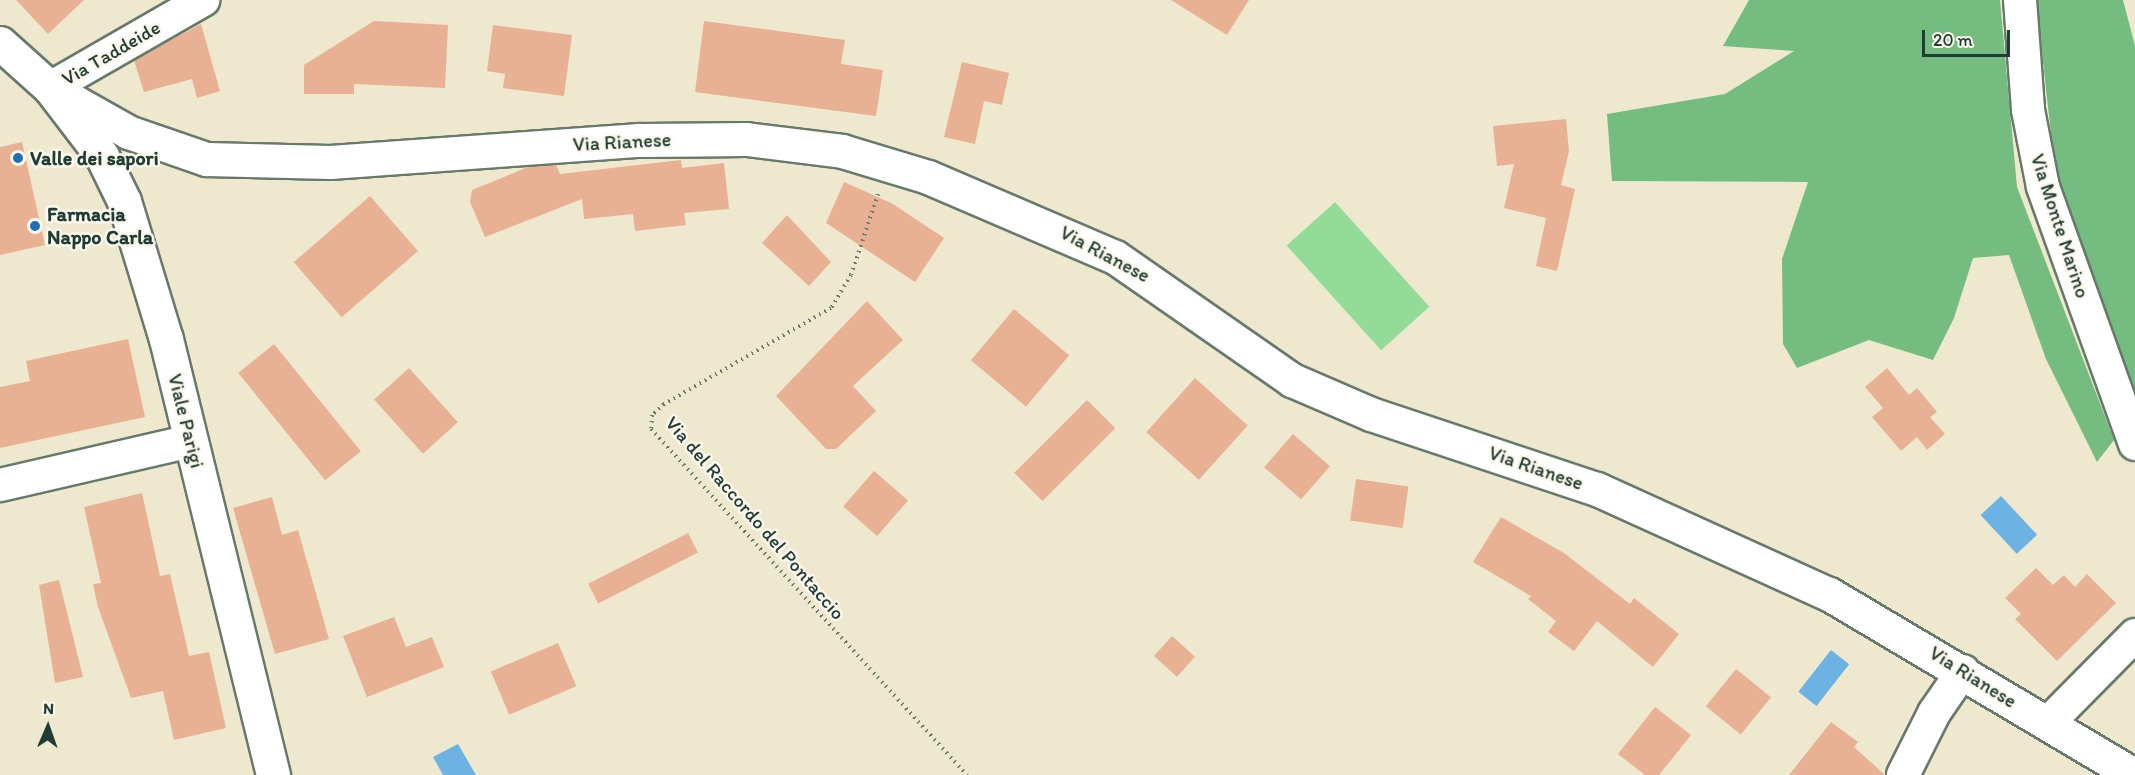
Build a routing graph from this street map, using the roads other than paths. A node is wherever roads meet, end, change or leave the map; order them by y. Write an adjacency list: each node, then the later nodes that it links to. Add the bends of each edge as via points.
1 (204, 0): 3 (street, Via Taddeide)
2 (2020, 0): 7 (street, Via Monte Marino, via 2028,110 2043,187)
3 (162, 10): 5 (street, Via Taddeide)
4 (0, 42): 5 (main road, Via Rianese)
5 (50, 88): 6 (main road, Viale Parigi, via 102,156 119,188); 10 (main road, Via Rianese, via 149,142 219,161 330,162 699,138 805,145 889,163 1080,238 1156,281 1244,350 1292,380 1371,414 1549,471 1636,505 1829,594)
6 (191, 441): 8 (street); 12 (main road, Viale Parigi)
7 (2135, 444)
8 (0, 485)
9 (2135, 635): 11 (street)
10 (1963, 671): 11 (main road, Via Rianese); 13 (street, via 1934,713)
11 (2048, 723): 14 (main road, Via Rianese)
12 (273, 775)
13 (1904, 775)
14 (2134, 775)

